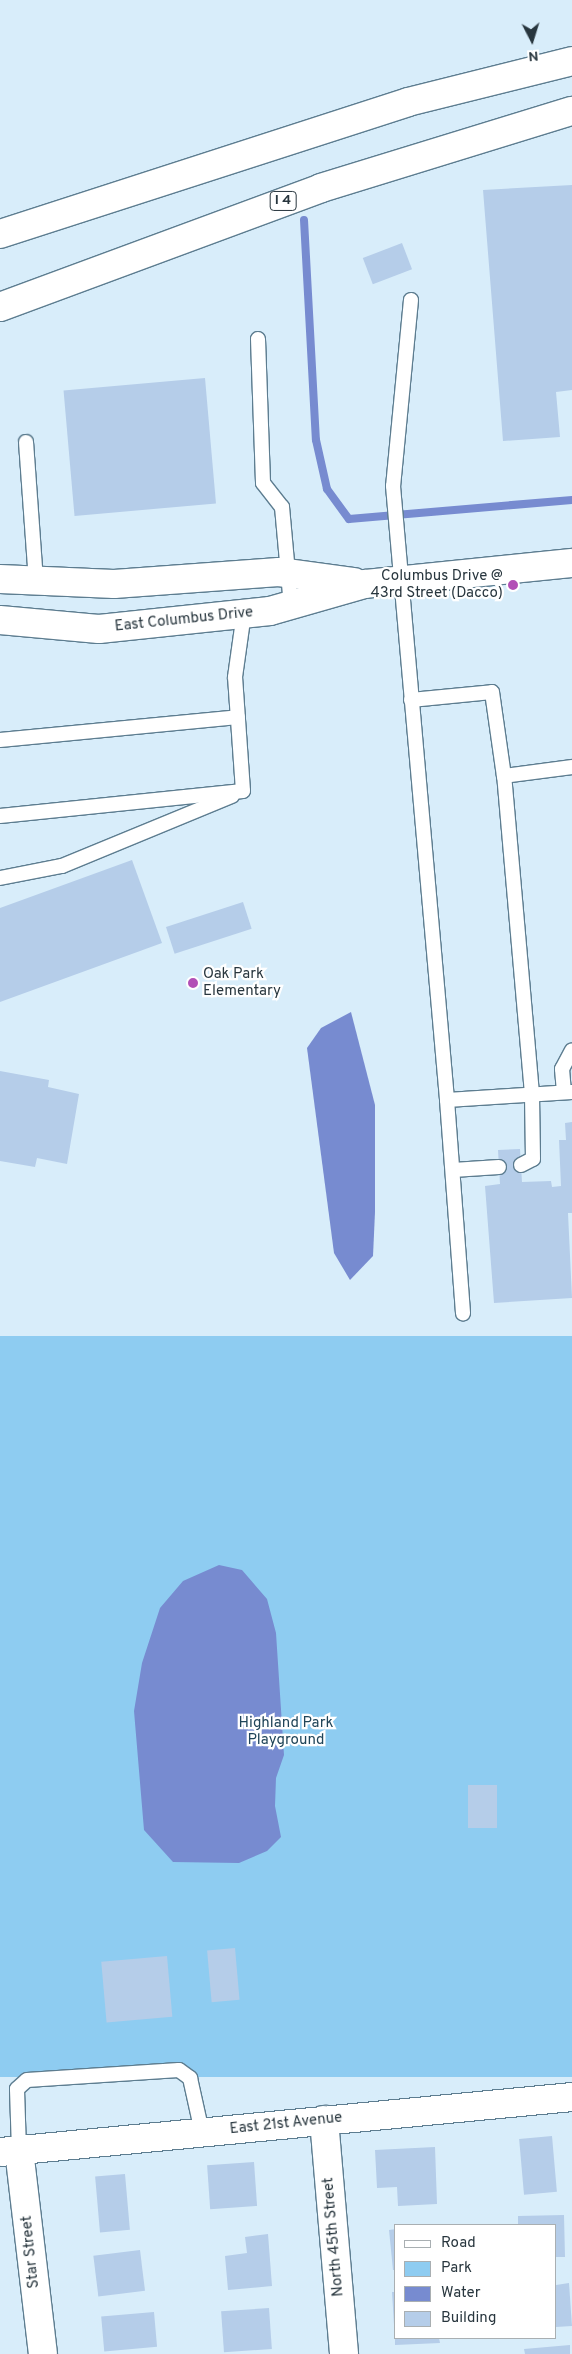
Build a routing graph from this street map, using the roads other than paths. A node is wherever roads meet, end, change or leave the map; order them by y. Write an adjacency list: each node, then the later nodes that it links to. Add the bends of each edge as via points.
1 (572, 61): 3 (main road, via 408,102)
2 (572, 111): 5 (main road, I 4, via 321,188)
3 (0, 234)
4 (412, 300): 11 (lane, via 393,486)
5 (0, 307)
6 (258, 339): 9 (lane, via 262,482 282,506)
7 (26, 442): 12 (lane)
8 (572, 563): 11 (main road, East Columbus Drive)
9 (287, 573): 12 (main road, East Columbus Drive, via 114,584); 13 (main road, East Columbus Drive); 14 (lane)
10 (0, 579): 12 (main road, East Columbus Drive)
11 (400, 581): 13 (main road, East Columbus Drive); 19 (lane)
12 (36, 583)
13 (365, 584): 14 (main road, East Columbus Drive)
14 (291, 605): 15 (main road, East Columbus Drive)
15 (244, 613): 17 (main road, East Columbus Drive); 20 (lane, via 235,677)
16 (0, 620): 17 (main road, East Columbus Drive)
17 (99, 629): 18 (main road)
18 (0, 638)
19 (411, 700): 23 (lane, via 492,692); 30 (lane)
20 (238, 717): 21 (lane); 24 (lane)
21 (0, 740)
22 (572, 767): 23 (lane)
23 (504, 776): 29 (lane)
24 (243, 791): 25 (lane); 26 (lane, via 62,866)
25 (0, 816)
26 (0, 878)
27 (572, 1050): 28 (lane, via 562,1069)
28 (568, 1092): 29 (lane)
29 (532, 1094): 30 (lane); 31 (lane, via 533,1159)
30 (447, 1100): 33 (lane)
31 (521, 1166)
32 (499, 1167): 33 (lane)
33 (452, 1170): 34 (lane)
34 (463, 1313)
35 (572, 2097): 36 (main road, East 21st Avenue)
36 (324, 2120): 37 (main road, East 21st Avenue); 40 (main road, North 45th Street)
37 (202, 2132): 38 (main road, East 21st Avenue); 38 (lane, via 190,2078 180,2070 27,2080 17,2089)
38 (10, 2151): 39 (main road, Star Street)
39 (43, 2354)
40 (344, 2354)

